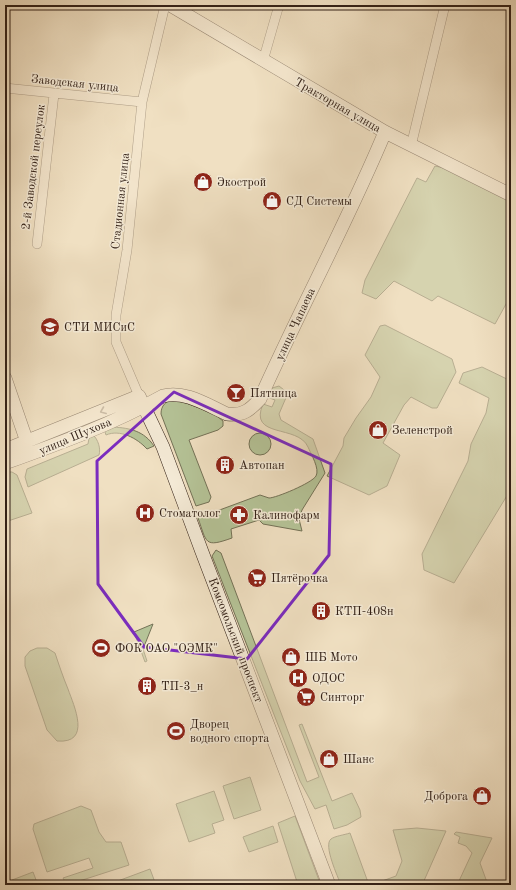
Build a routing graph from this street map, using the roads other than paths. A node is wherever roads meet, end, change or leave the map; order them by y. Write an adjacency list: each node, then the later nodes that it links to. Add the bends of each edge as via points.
1 (165, 5): 8 (street, Стадионная улица)
2 (170, 5): 5 (main road, Тракторная улица)
3 (279, 5): 5 (street)
4 (445, 5): 10 (street)
5 (263, 61): 9 (main road, Тракторная улица)
6 (5, 88): 7 (street, Заводская улица)
7 (54, 94): 8 (street, Заводская улица); 12 (street, 2-й Заводской переулок)
8 (142, 102): 14 (street, Стадионная улица, via 127,250 115,328 116,342)
9 (385, 132): 10 (main road, Тракторная улица); 14 (main road, улица Чапаева, via 355,203 260,399 249,411 235,415 174,393)
10 (411, 146): 11 (main road, Тракторная улица)
11 (511, 195)
12 (37, 244)
13 (5, 378): 15 (main road)
14 (141, 402): 15 (main road, улица Шухова, one-way to 15); 17 (main road, улица Шухова, via 31,454); 18 (main road, Комсомольский проспект, via 164,447)
15 (27, 442): 16 (main road, улица Шухова)
16 (5, 450)
17 (5, 463)
18 (330, 885)

